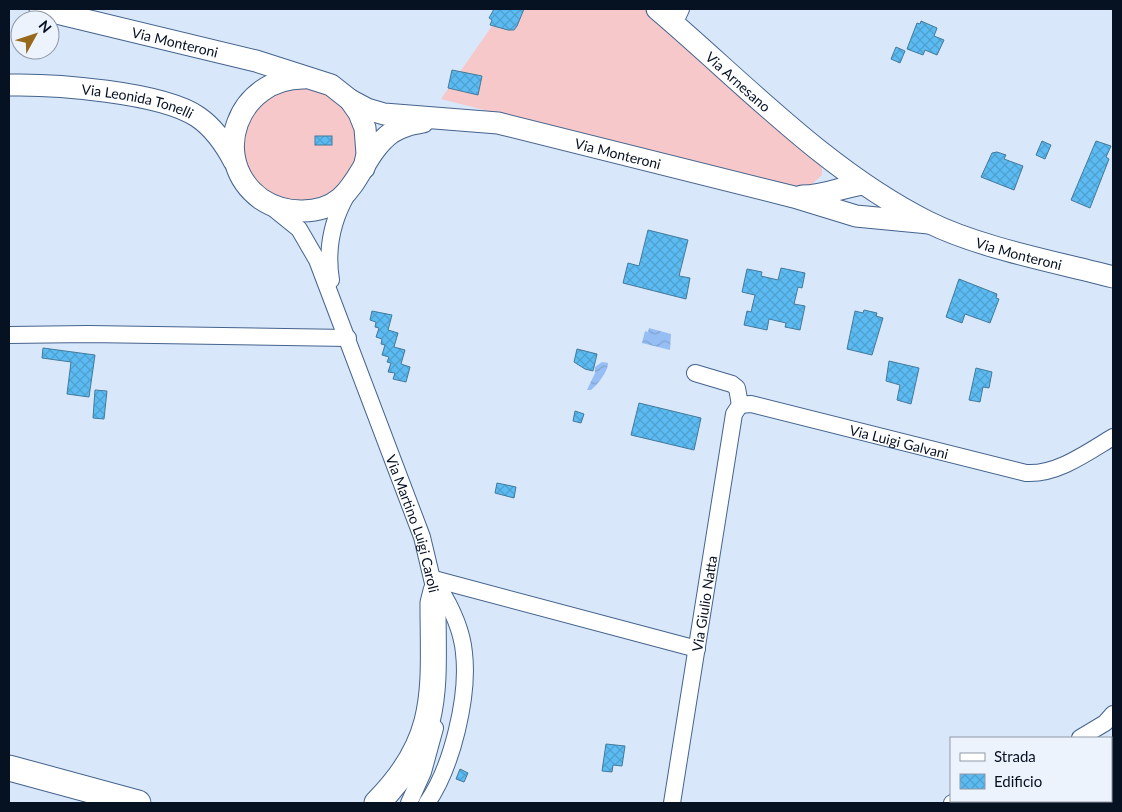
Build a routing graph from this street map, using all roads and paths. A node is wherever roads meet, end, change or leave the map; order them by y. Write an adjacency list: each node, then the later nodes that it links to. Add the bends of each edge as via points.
1 (40, 9): 4 (main road, Via Monteroni, via 256,61)
2 (657, 9): 3 (main road, Via Arnesano)
3 (678, 16): 8 (main road, Via Arnesano)
4 (309, 78): 6 (main road, Via Monteroni, via 332,85); 10 (main road, Via Monteroni, via 278,81 264,88 248,104 236,124 234,155)
5 (9, 85): 10 (main road, Via Leonida Tonelli, via 32,84 98,91 180,108 198,116 214,130)
6 (350, 100): 7 (main road, Via Monteroni, via 384,114); 9 (main road, Via Monteroni, via 365,128 367,154)
7 (440, 117): 9 (main road, Via Monteroni, via 400,127 391,133); 13 (main road, Via Monteroni, via 498,123)
8 (822, 152): 11 (main road, Via Monteroni); 13 (main road, via 826,163 822,184)
9 (364, 168): 12 (main road, Via Monteroni)
10 (238, 170): 14 (main road, Via Monteroni)
11 (863, 184): 13 (main road, Via Monteroni, via 831,194); 15 (main road, via 858,201); 16 (main road, Via Monteroni)
12 (351, 189): 14 (main road, Via Monteroni, via 324,208 308,211 275,207); 18 (street, Via Martino Luigi Caroli, via 335,222 330,247 329,270)
13 (799, 196): 15 (main road, Via Monteroni)
14 (261, 199): 18 (street, Via Martino Luigi Caroli, via 299,229 309,244)
15 (838, 211): 16 (main road, Via Monteroni, via 872,219)
16 (928, 222): 17 (main road, Via Monteroni, via 974,240)
17 (1113, 277)
18 (336, 307): 20 (street, Via Martino Luigi Caroli)
19 (9, 335): 20 (street)
20 (348, 338): 24 (street, Via Martino Luigi Caroli, via 422,537)
21 (695, 373): 22 (street, via 732,384 737,388)
22 (740, 405): 23 (street, Via Luigi Galvani, via 751,404 1026,473 1041,474 1052,470); 25 (street, Via Giulio Natta, via 734,414)
23 (1113, 437)
24 (435, 585): 25 (street); 30 (highway, via 432,703 426,729 406,769); 31 (street, Via Martino Luigi Caroli, via 443,644 440,707 423,772); 32 (street, via 448,601 464,652 465,669 451,755)
25 (698, 649): 33 (street, Via Giulio Natta)
26 (1113, 714): 27 (street, via 1105,723)
27 (1082, 737)
28 (9, 768): 29 (highway)
29 (138, 803)
30 (377, 803)
31 (410, 803)
32 (427, 803)
33 (672, 803)

